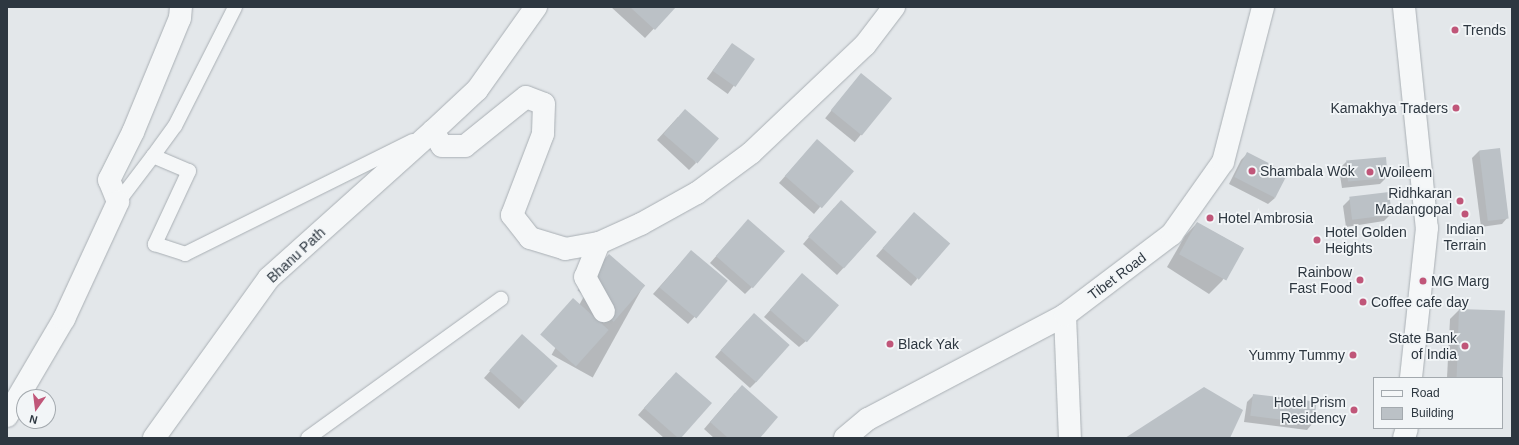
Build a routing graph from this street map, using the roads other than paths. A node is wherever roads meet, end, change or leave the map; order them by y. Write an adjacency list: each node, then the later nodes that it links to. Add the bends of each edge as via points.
1 (181, 7): 9 (street, via 180,18 133,132 109,180)
2 (235, 7): 8 (lane, via 175,126)
3 (536, 7): 7 (street, Bhanu Path, via 477,90)
4 (894, 7): 10 (street, via 865,45 751,153 697,193 641,224)
5 (1263, 7): 13 (street, Tibet Road, via 1223,162 1172,234)
6 (1404, 7): 14 (street, via 1427,228)
7 (433, 132): 8 (lane, via 185,254 155,244 190,171); 10 (street, via 442,146 465,146 526,97 544,104 543,134 512,215 530,238 565,249); 16 (street, Bhanu Path, via 269,278)
8 (153, 156): 9 (lane)
9 (118, 202): 15 (street, via 64,319)
10 (599, 243): 12 (street, via 585,277)
11 (501, 299): 17 (lane)
12 (604, 311)
13 (1065, 315): 18 (street, Tibet Road, via 868,419); 19 (street)
14 (1411, 377)
15 (7, 416)
16 (154, 438)
17 (308, 438)
18 (845, 438)
19 (1070, 438)

